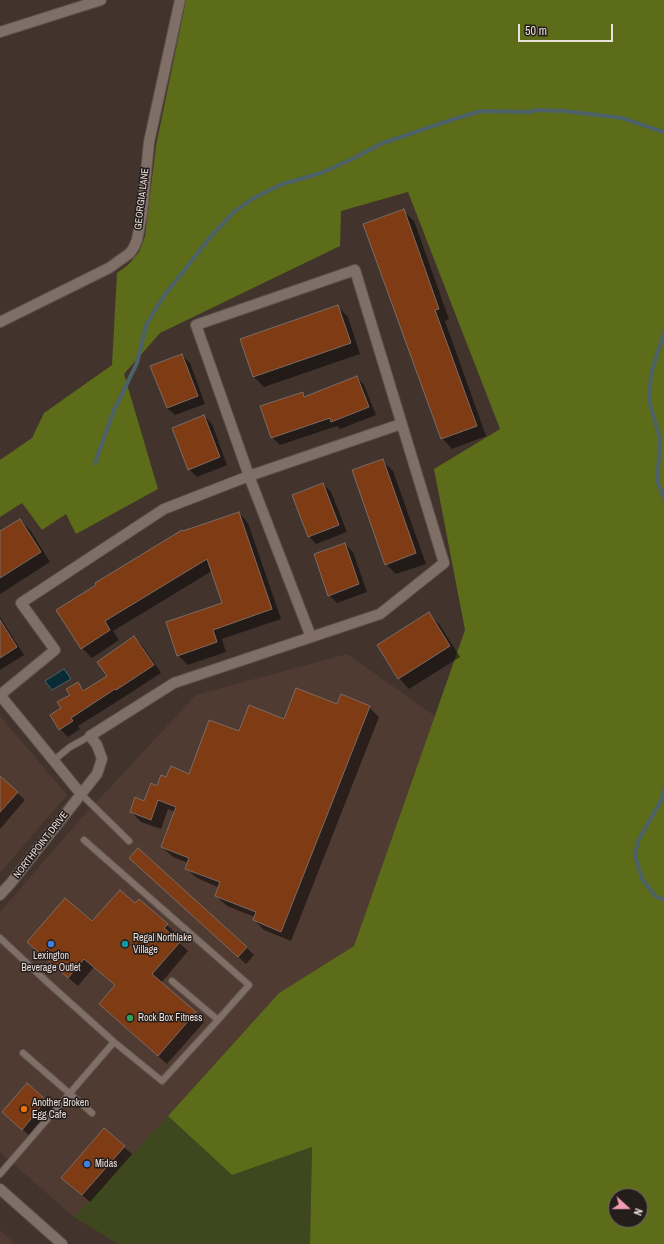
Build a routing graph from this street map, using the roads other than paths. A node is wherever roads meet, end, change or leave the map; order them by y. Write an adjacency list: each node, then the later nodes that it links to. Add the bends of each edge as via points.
1 (101, 0): 3 (street)
2 (180, 0): 5 (street, GEORGIA LANE, via 149,142 142,214 134,247 130,253 109,268)
3 (90, 2): 4 (street)
4 (0, 32)
5 (0, 322)
6 (402, 424): 7 (street); 7 (street, via 355,270 196,325); 8 (street, via 444,563 380,614)
7 (250, 476): 8 (street); 9 (street, via 164,509 21,603 55,650)
8 (311, 637): 10 (street, via 174,683)
9 (0, 695): 11 (street)
10 (90, 736): 11 (lane); 12 (street, NORTHPOINT DRIVE, via 97,745 102,759 97,774)
11 (53, 760): 12 (street)
12 (80, 794): 14 (lane); 15 (street, NORTHPOINT DRIVE)
13 (84, 840): 18 (lane, via 249,985)
14 (129, 841)
15 (1, 892)
16 (0, 938): 19 (lane)
17 (172, 981): 18 (lane)
18 (218, 1020): 19 (lane, via 162,1081)
19 (114, 1042): 21 (lane)
20 (23, 1053): 21 (lane)
21 (70, 1094): 22 (lane); 23 (lane)
22 (92, 1113)
23 (0, 1174)
24 (0, 1189): 25 (street)
25 (62, 1244)

